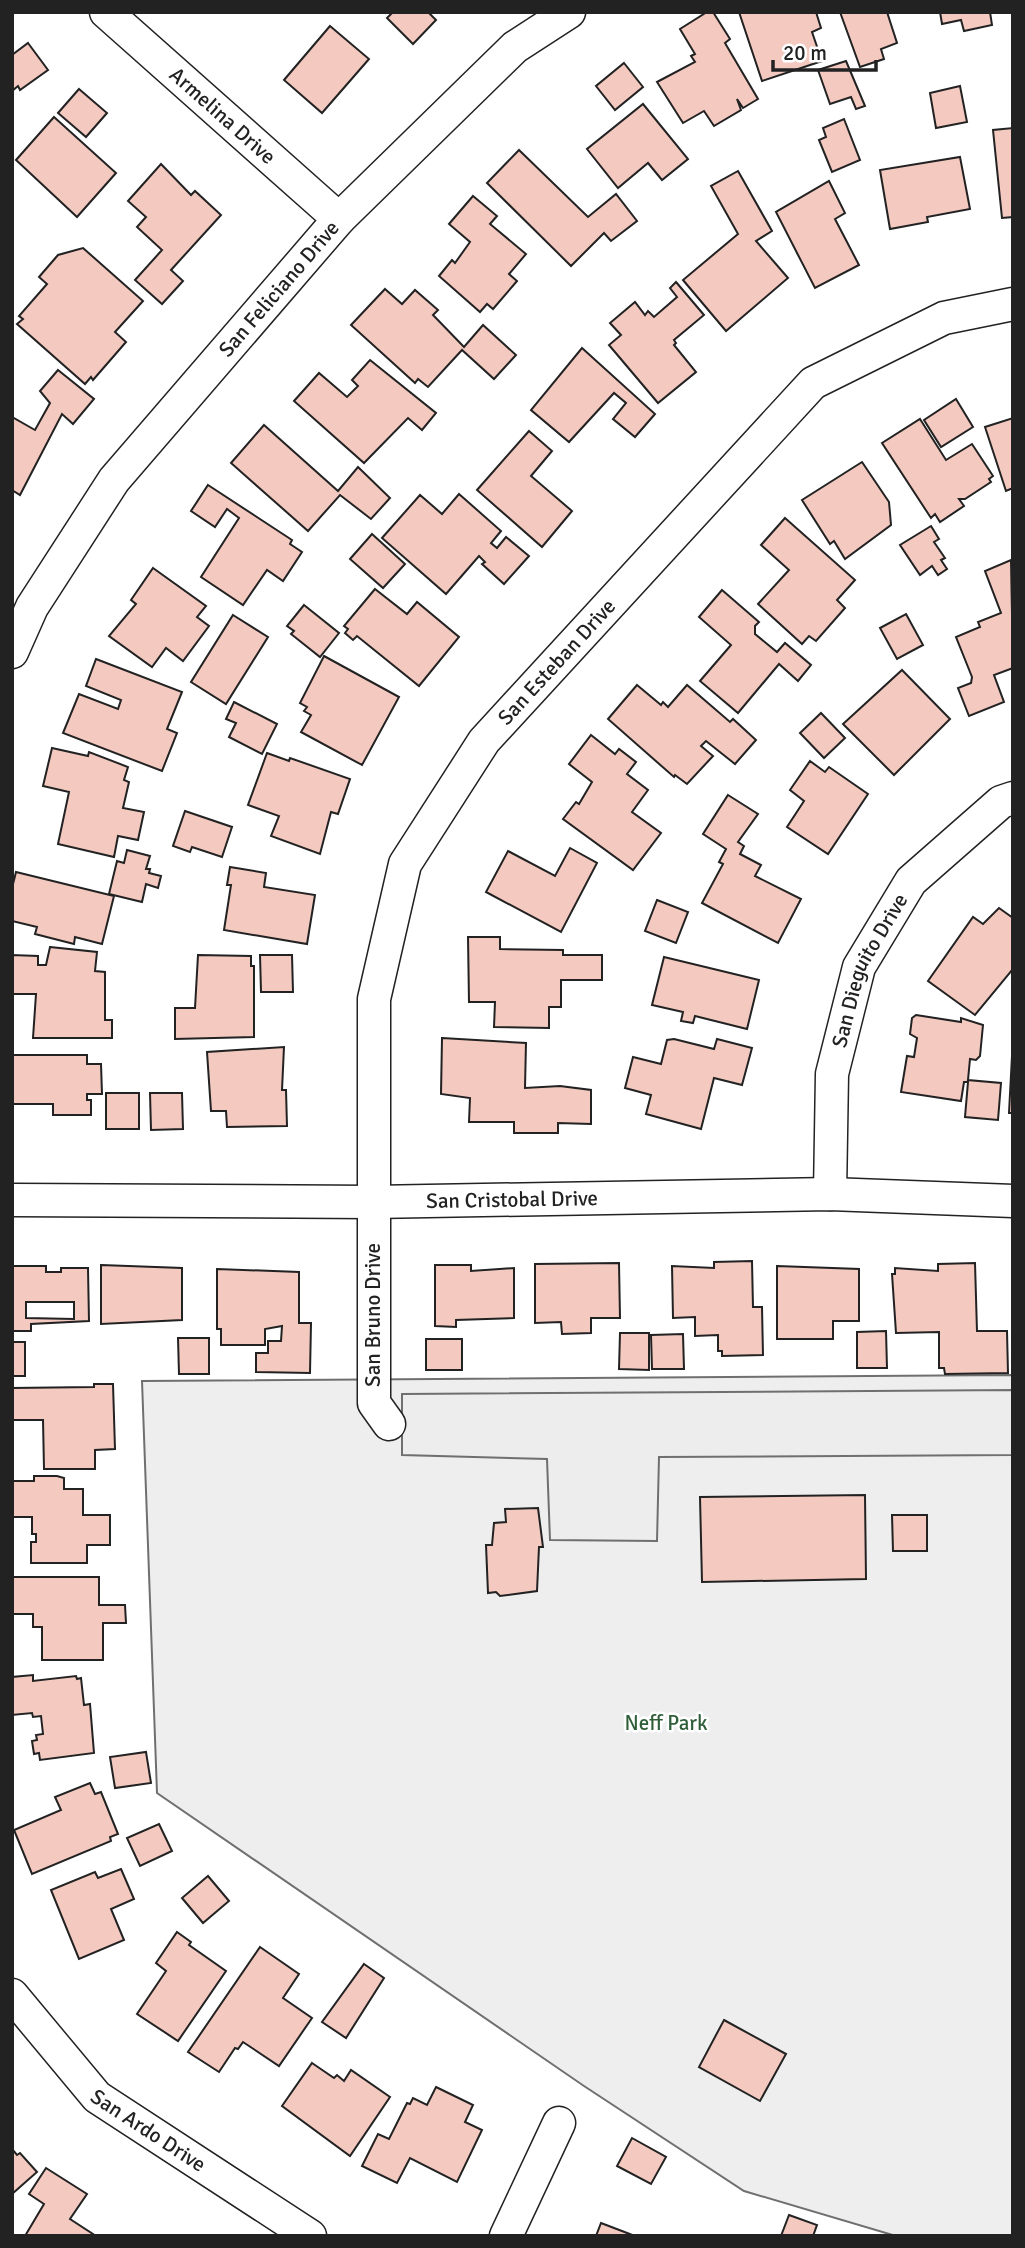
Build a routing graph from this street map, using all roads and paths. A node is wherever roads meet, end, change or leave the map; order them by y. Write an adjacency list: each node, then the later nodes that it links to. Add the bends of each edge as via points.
1 (106, 12): 3 (street, Armelina Drive)
2 (569, 12): 3 (street, San Feliciano Drive, via 515,47)
3 (340, 219): 5 (street, San Feliciano Drive, via 114,480)
4 (1013, 304): 11 (street, San Esteban Drive, via 944,318 813,383 484,741 405,864 374,999)
5 (22, 601): 6 (street, San Feliciano Drive)
6 (12, 652)
7 (1013, 798): 8 (street, San Dieguito Drive, via 1001,802 911,881 859,967 832,1074)
8 (831, 1194): 10 (street, San Cristobal Drive); 11 (street, San Cristobal Drive)
9 (12, 1200): 11 (street, San Cristobal Drive)
10 (1013, 1201)
11 (373, 1202): 12 (street, San Bruno Drive, via 374,1403)
12 (388, 1424)
13 (12, 1995): 15 (street, San Ardo Drive, via 97,2097)
14 (559, 2123): 16 (street)
15 (310, 2236)
16 (506, 2236)

